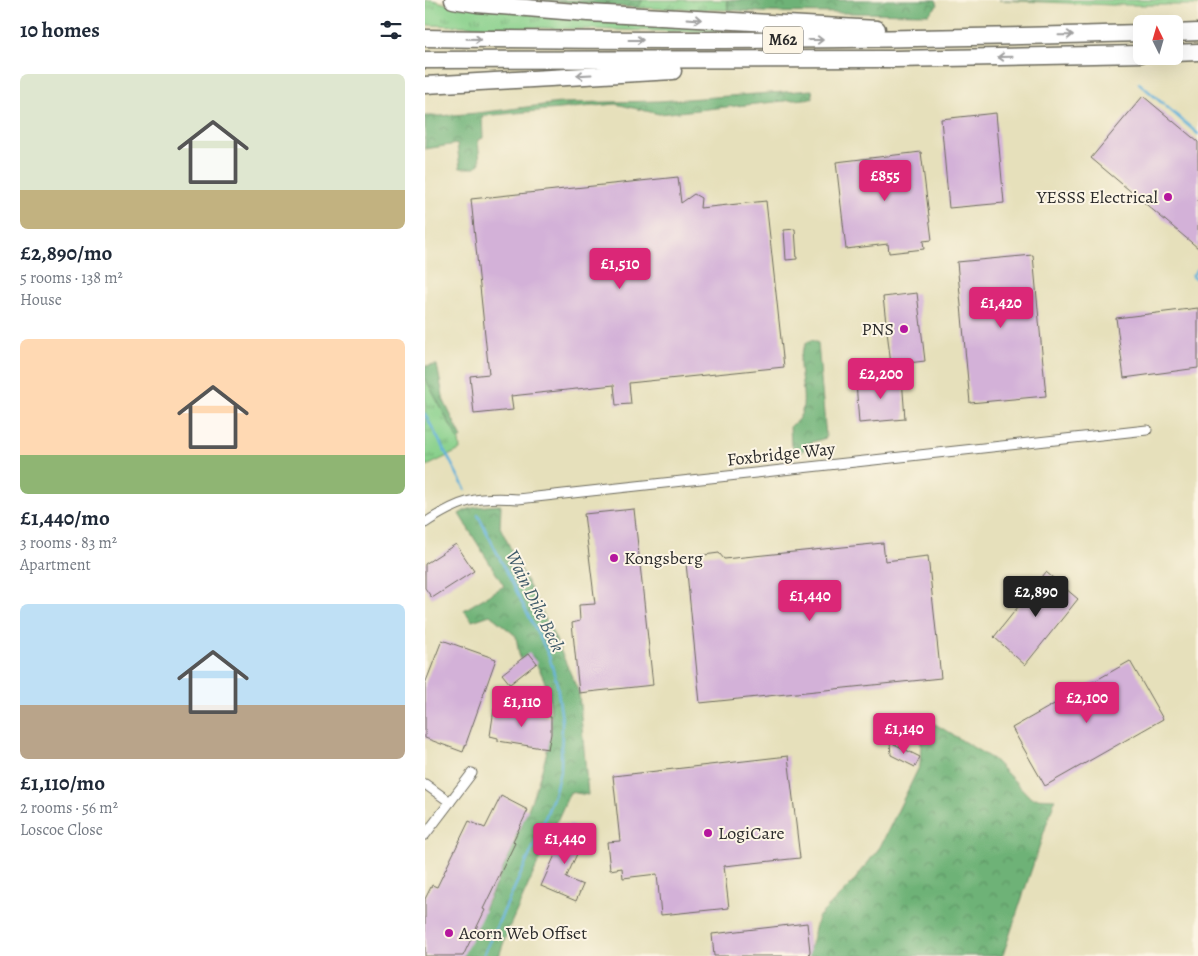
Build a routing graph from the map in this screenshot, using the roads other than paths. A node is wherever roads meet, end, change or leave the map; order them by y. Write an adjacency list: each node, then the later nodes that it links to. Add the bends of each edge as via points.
1 (453, 0): 5 (highway, M62, one-way to 5, via 588,13)
2 (1198, 32): 3 (highway)
3 (1183, 33)
4 (1133, 34): 5 (highway, M62, one-way to 4)
5 (1033, 36): 6 (highway, M62, one-way to 5, via 573,41)
6 (425, 38)
7 (1198, 52): 8 (highway)
8 (1183, 53)
9 (1133, 54): 10 (highway, M62, one-way to 10)
10 (895, 59): 11 (highway, M62); 12 (highway, M62, one-way to 12)
11 (425, 60)
12 (425, 85)
13 (1147, 430): 14 (street, Foxbridge Way, via 518,499 474,499 452,506)
14 (425, 523)
15 (472, 773): 17 (street)
16 (425, 784): 17 (street)
17 (450, 802): 18 (street)
18 (425, 834)

